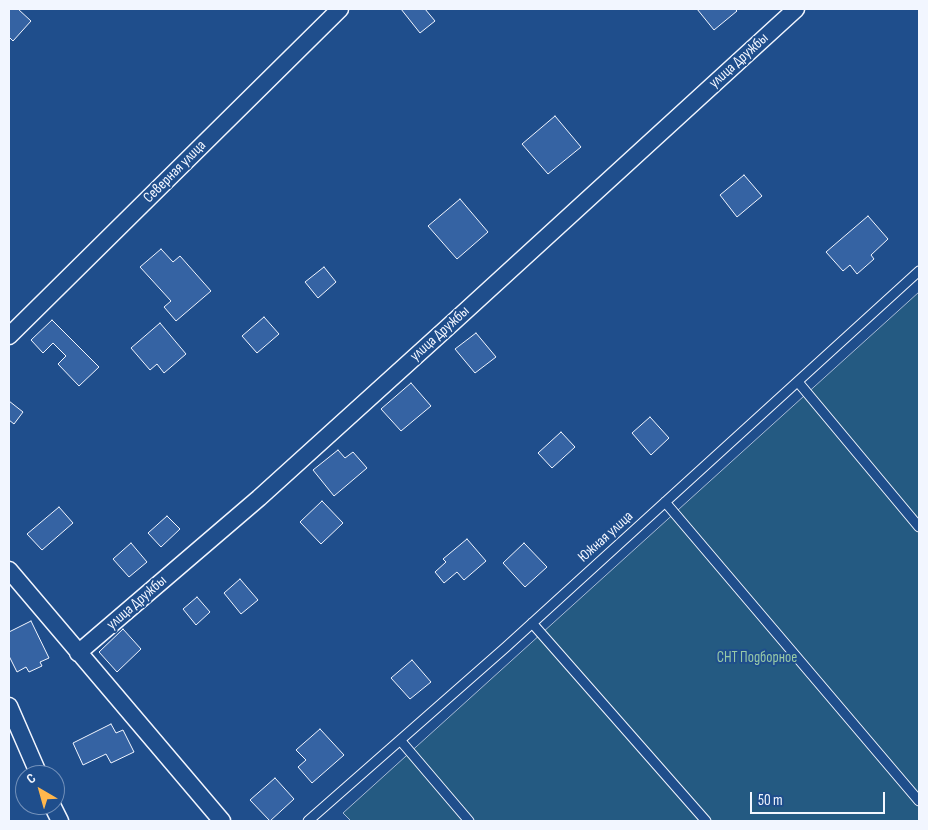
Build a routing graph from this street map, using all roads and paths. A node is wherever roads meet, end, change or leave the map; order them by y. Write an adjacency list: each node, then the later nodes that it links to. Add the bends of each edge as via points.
1 (340, 9): 4 (street, Северная улица)
2 (796, 9): 10 (street, улица Дружбы, via 259,498)
3 (919, 271): 5 (lane, Южная улица)
4 (9, 336)
5 (798, 382): 6 (lane, Южная улица); 7 (lane)
6 (664, 502): 9 (lane, Южная улица); 14 (lane)
7 (919, 527)
8 (9, 570): 10 (street)
9 (532, 623): 12 (lane, Южная улица); 18 (lane)
10 (78, 653): 15 (street)
11 (9, 706): 13 (street)
12 (400, 740): 16 (lane, Южная улица); 17 (lane)
13 (35, 765)
14 (919, 801)
15 (222, 821)
16 (308, 821)
17 (469, 821)
18 (706, 821)

